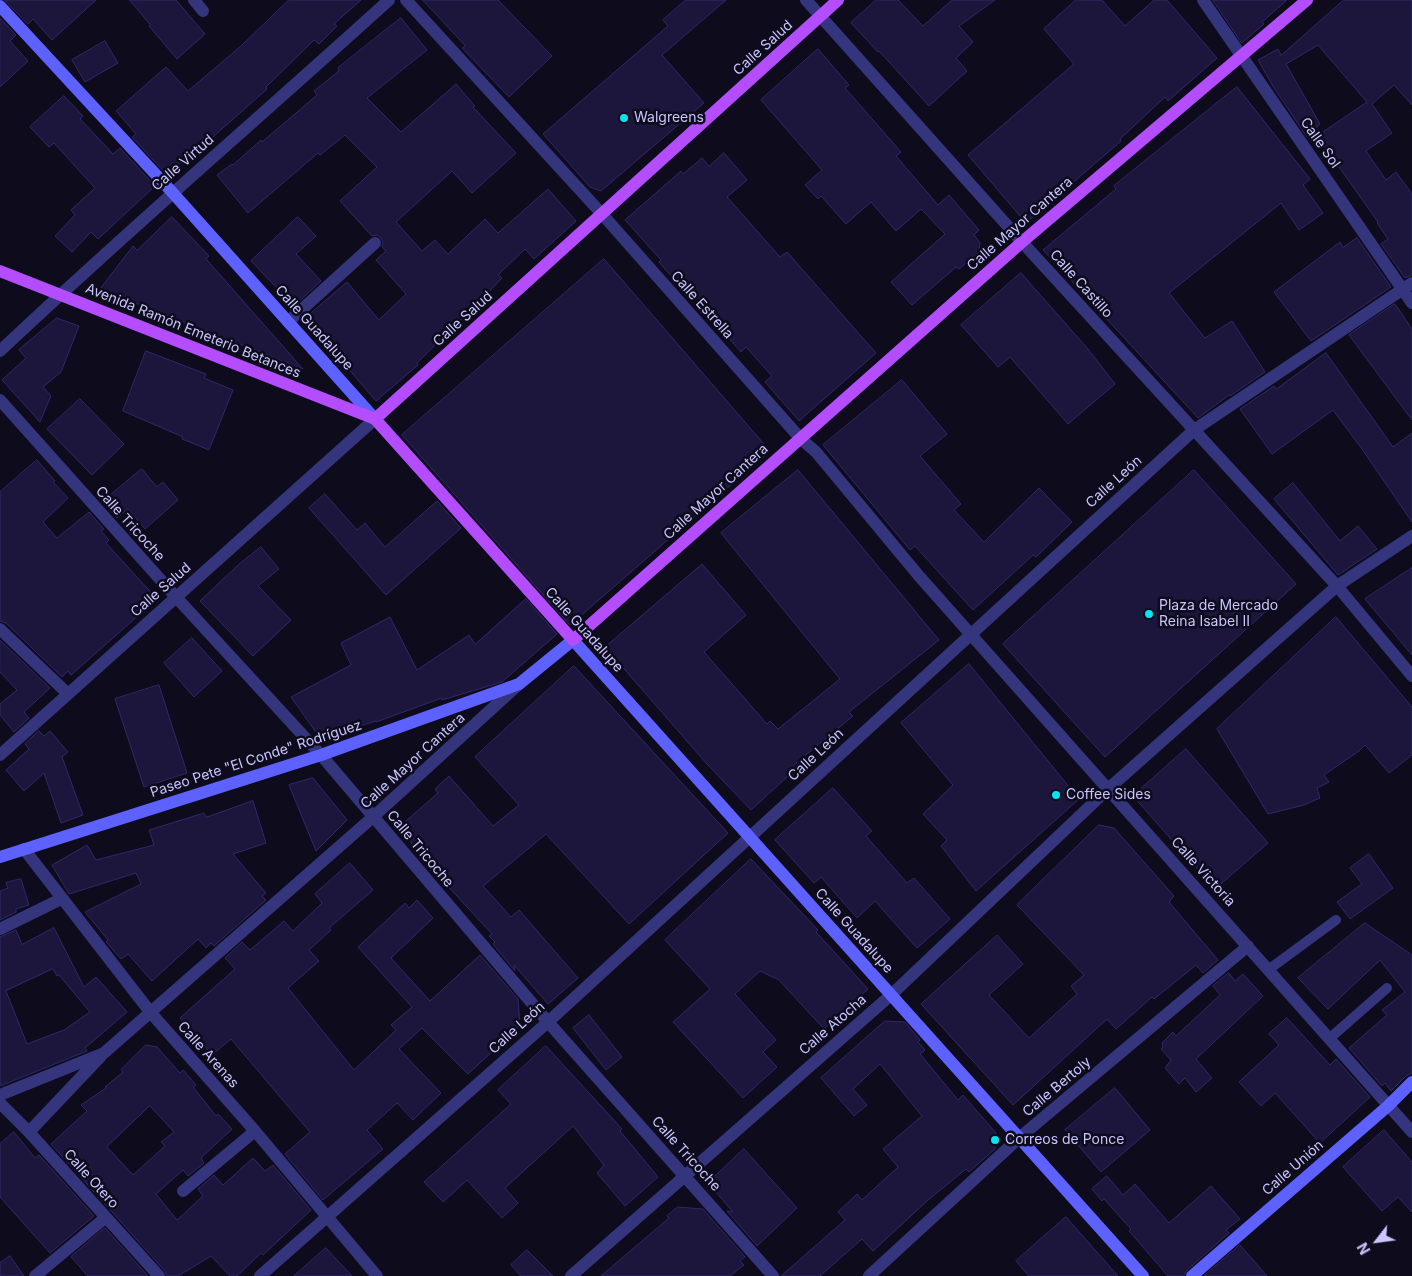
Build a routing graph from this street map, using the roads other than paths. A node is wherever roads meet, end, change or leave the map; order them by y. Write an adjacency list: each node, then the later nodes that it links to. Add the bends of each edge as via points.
1 (194, 0): 9 (street)
2 (389, 0): 12 (street, Calle Virtud)
3 (406, 0): 13 (street, Calle Estrella)
4 (806, 0): 10 (street, Calle Castillo)
5 (838, 0): 10 (main road, Calle Salud)
6 (1203, 0): 11 (street, Calle Sol)
7 (1307, 0): 11 (main road, Calle Mayor Cantera)
8 (0, 6): 12 (street, Calle Guadalupe)
9 (203, 11)
10 (821, 16): 13 (main road, Calle Salud); 14 (street, Calle Castillo)
11 (1242, 55): 14 (main road, Calle Mayor Cantera); 17 (street, Calle Sol)
12 (172, 192): 18 (street, Calle Virtud); 20 (street, Calle Guadalupe)
13 (602, 214): 23 (main road, Calle Salud); 25 (street, Calle Estrella)
14 (1022, 242): 24 (street, Calle Castillo); 25 (main road, Calle Mayor Cantera)
15 (375, 243): 20 (street)
16 (0, 271): 18 (main road, Avenida Ramón Emeterio Betances)
17 (1408, 286): 19 (street, Calle Sol); 24 (street, Calle León)
18 (60, 294): 21 (street, Calle Virtud); 23 (main road, Avenida Ramón Emeterio Betances)
19 (1412, 303)
20 (288, 322): 23 (street, Calle Guadalupe)
21 (0, 351)
22 (0, 400): 28 (street, Calle Tricoche)
23 (375, 419): 28 (street, Calle Salud); 31 (main road, Calle Guadalupe)
24 (1194, 430): 27 (street, Calle Castillo); 30 (street, Calle León)
25 (800, 438): 30 (street, Calle Estrella, via 816,452); 31 (main road, Calle Mayor Cantera)
26 (1412, 536): 27 (street, Calle Atocha)
27 (1337, 586): 32 (street, Calle Castillo); 37 (street, Calle Atocha)
28 (176, 597): 34 (street, Calle Salud); 36 (street, Calle Tricoche)
29 (0, 629): 34 (street)
30 (971, 633): 37 (street, Calle Victoria); 39 (street, Calle León)
31 (573, 640): 33 (street, Calle Mayor Cantera); 39 (street, Calle Guadalupe)
32 (1412, 676)
33 (519, 684): 36 (street, Paseo Pete "El Conde" Rodríguez); 38 (street, Calle Mayor Cantera)
34 (67, 693): 35 (street, Calle Salud)
35 (0, 755)
36 (321, 755): 38 (street, Calle Tricoche); 40 (street, Paseo Pete "El Conde" Rodríguez)
37 (1108, 789): 45 (street, Calle Victoria); 48 (street, Calle Atocha)
38 (373, 817): 49 (street, Calle Mayor Cantera); 50 (street, Calle Tricoche)
39 (749, 837): 48 (street, Calle Guadalupe); 50 (street, Calle León)
40 (24, 850): 41 (street, Paseo Pete "El Conde" Rodríguez); 42 (street, Calle Arenas)
41 (0, 857)
42 (61, 899): 44 (street); 49 (street, Calle Arenas)
43 (1336, 920): 46 (lane)
44 (0, 929)
45 (1248, 946): 46 (street, Calle Victoria); 60 (street, Calle Bertoly)
46 (1268, 970): 51 (street, Calle Victoria)
47 (1387, 988): 51 (lane)
48 (891, 995): 60 (street, Calle Guadalupe); 61 (street, Calle Atocha)
49 (151, 1013): 52 (street, Calle Mayor Cantera); 57 (street, Calle Arenas)
50 (548, 1022): 61 (street, Calle Tricoche); 63 (street, Calle León)
51 (1330, 1038): 56 (street, Calle Victoria)
52 (104, 1053): 54 (street); 58 (street)
53 (1412, 1082): 56 (street, Calle Unión)
54 (0, 1095)
55 (0, 1103): 58 (street, Calle Otero)
56 (1388, 1106): 59 (street, Calle Victoria); 73 (street, Calle Unión)
57 (255, 1131): 62 (street); 63 (street, Calle Arenas)
58 (29, 1132): 64 (street, Calle Otero)
59 (1412, 1132)
60 (1019, 1138): 71 (street, Calle Bertoly); 72 (street, Calle Guadalupe)
61 (686, 1175): 69 (street, Calle Atocha); 70 (street, Calle Tricoche)
62 (183, 1191)
63 (326, 1217): 67 (street, Calle León); 68 (street, Calle Arenas)
64 (105, 1218): 65 (street); 66 (street, Calle Otero)
65 (35, 1276)
66 (159, 1276)
67 (260, 1276)
68 (377, 1276)
69 (571, 1276)
70 (773, 1276)
71 (869, 1276)
72 (1142, 1276)
73 (1192, 1276)

